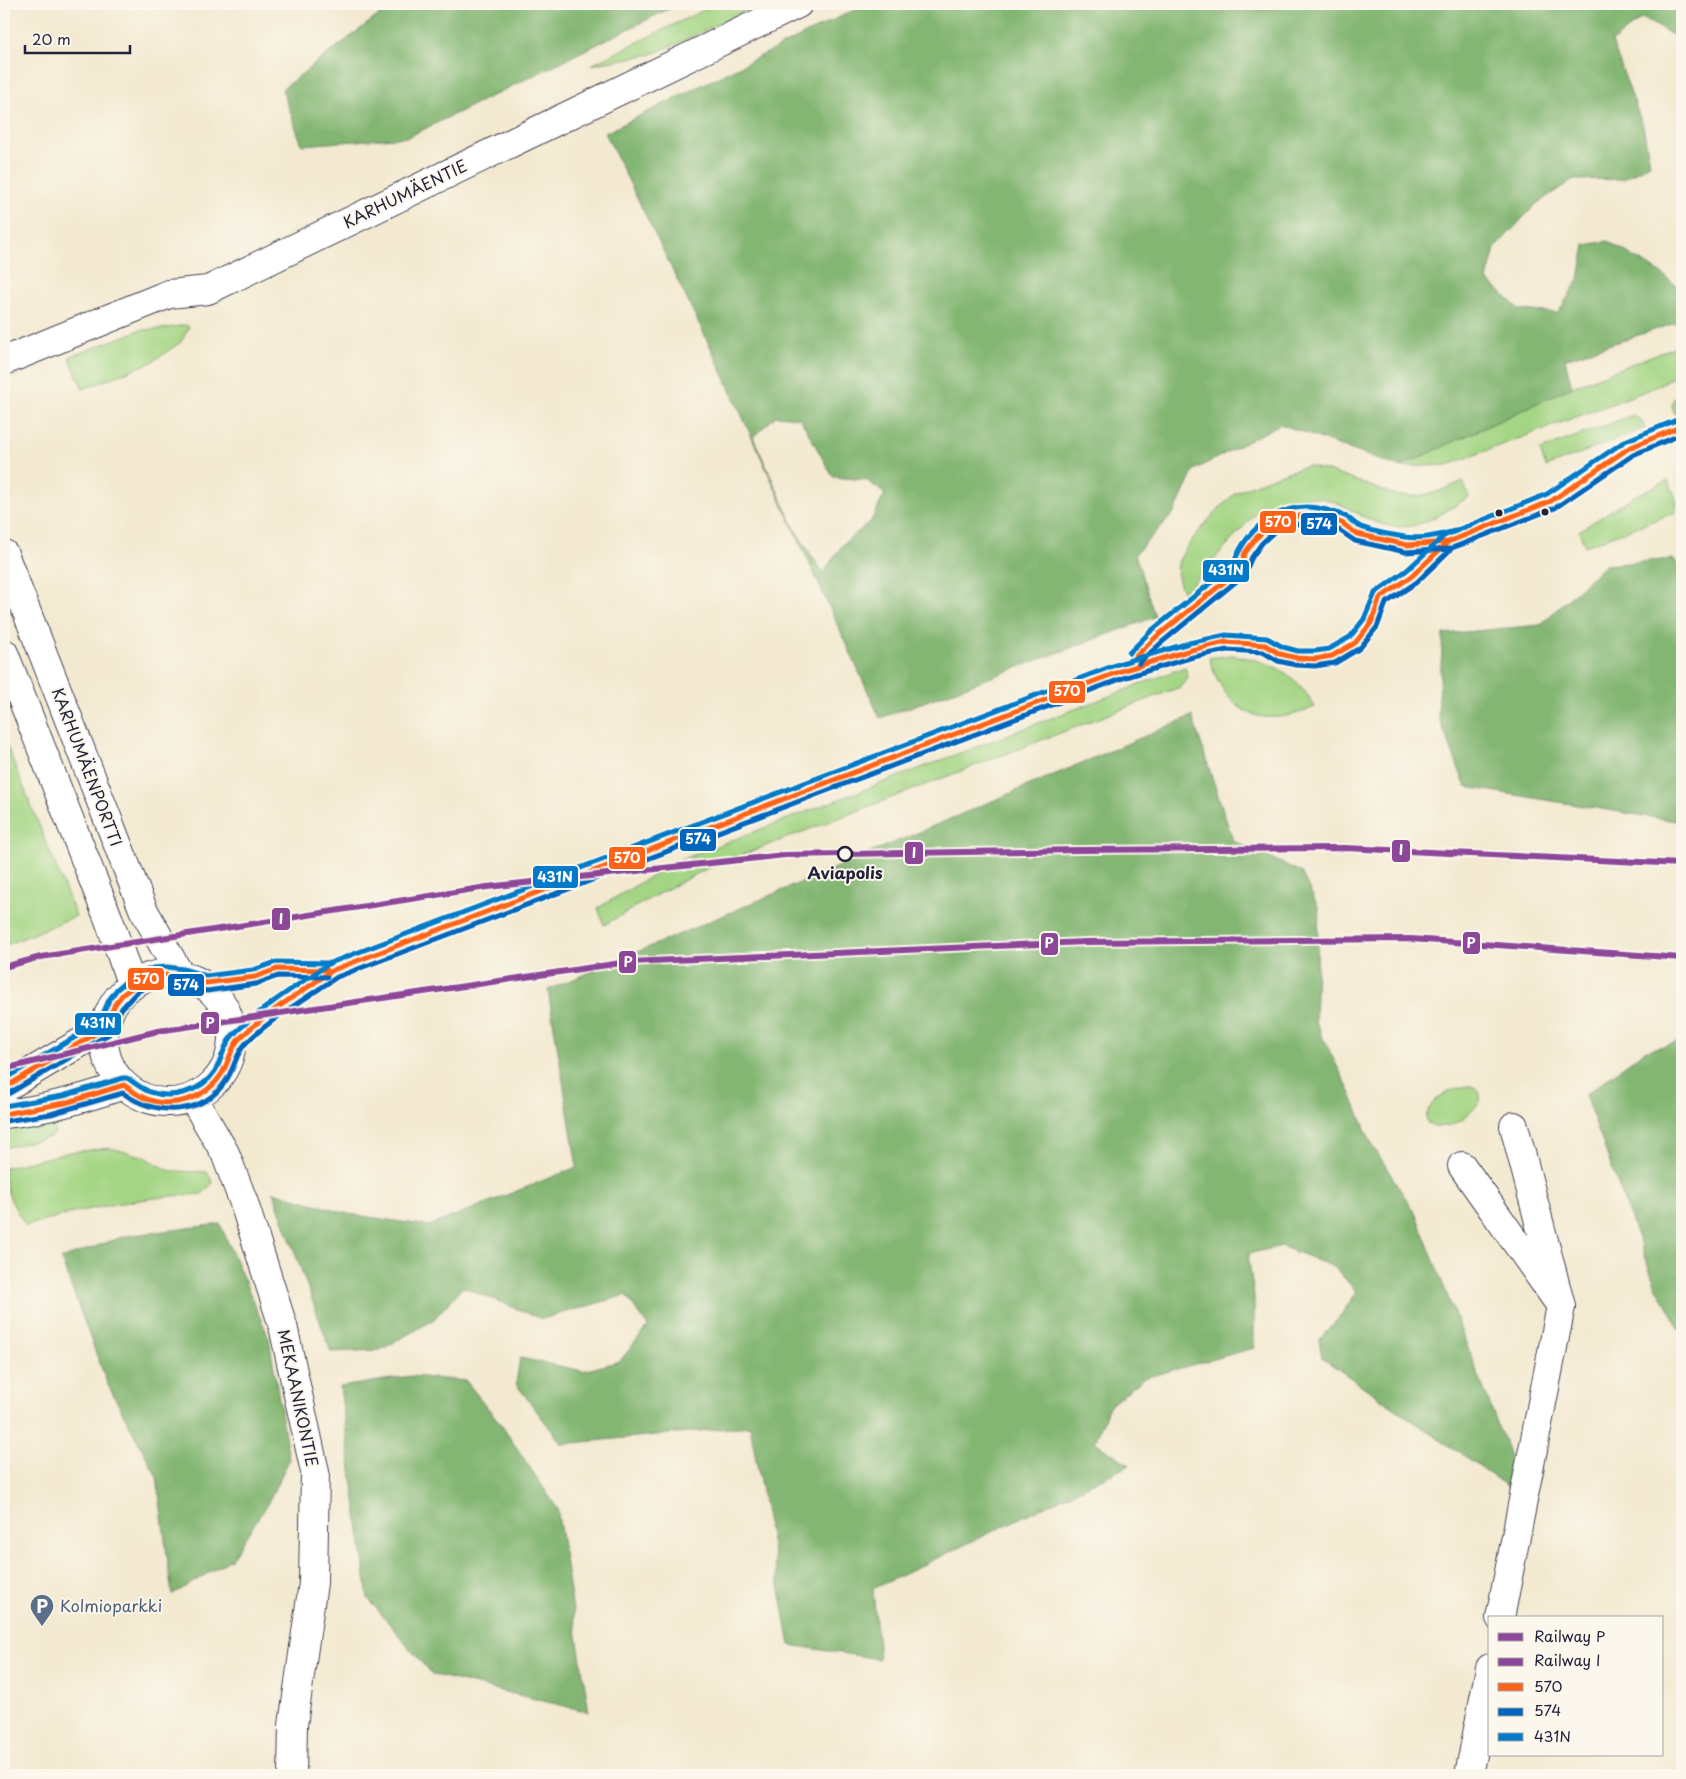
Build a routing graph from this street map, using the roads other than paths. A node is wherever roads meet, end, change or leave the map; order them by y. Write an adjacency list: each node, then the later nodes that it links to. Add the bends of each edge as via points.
1 (798, 4): 2 (street, KARHUMÄENTIE, via 208,290 169,294)
2 (4, 361)
3 (4, 554): 5 (street, KARHUMÄENPORTTI, via 143,909)
4 (4, 653): 6 (street)
5 (180, 975): 6 (street, via 163,974); 10 (street, via 203,984 220,1000 230,1022 232,1045 228,1062 220,1077)
6 (132, 986): 7 (street, via 114,1004)
7 (105, 1028): 8 (street, via 105,1049 112,1068); 9 (street)
8 (124, 1085): 10 (street, via 150,1100 179,1102); 11 (street, via 87,1098)
9 (4, 1088)
10 (193, 1098): 17 (street, MEKAANIKONTIE, via 225,1153 244,1203 283,1326 315,1472 313,1583 293,1726)
11 (4, 1114)
12 (1514, 1126): 14 (street)
13 (1462, 1166): 14 (street)
14 (1561, 1306): 15 (street)
15 (1500, 1616)
16 (1488, 1678): 18 (street)
17 (292, 1775)
18 (1469, 1775)

